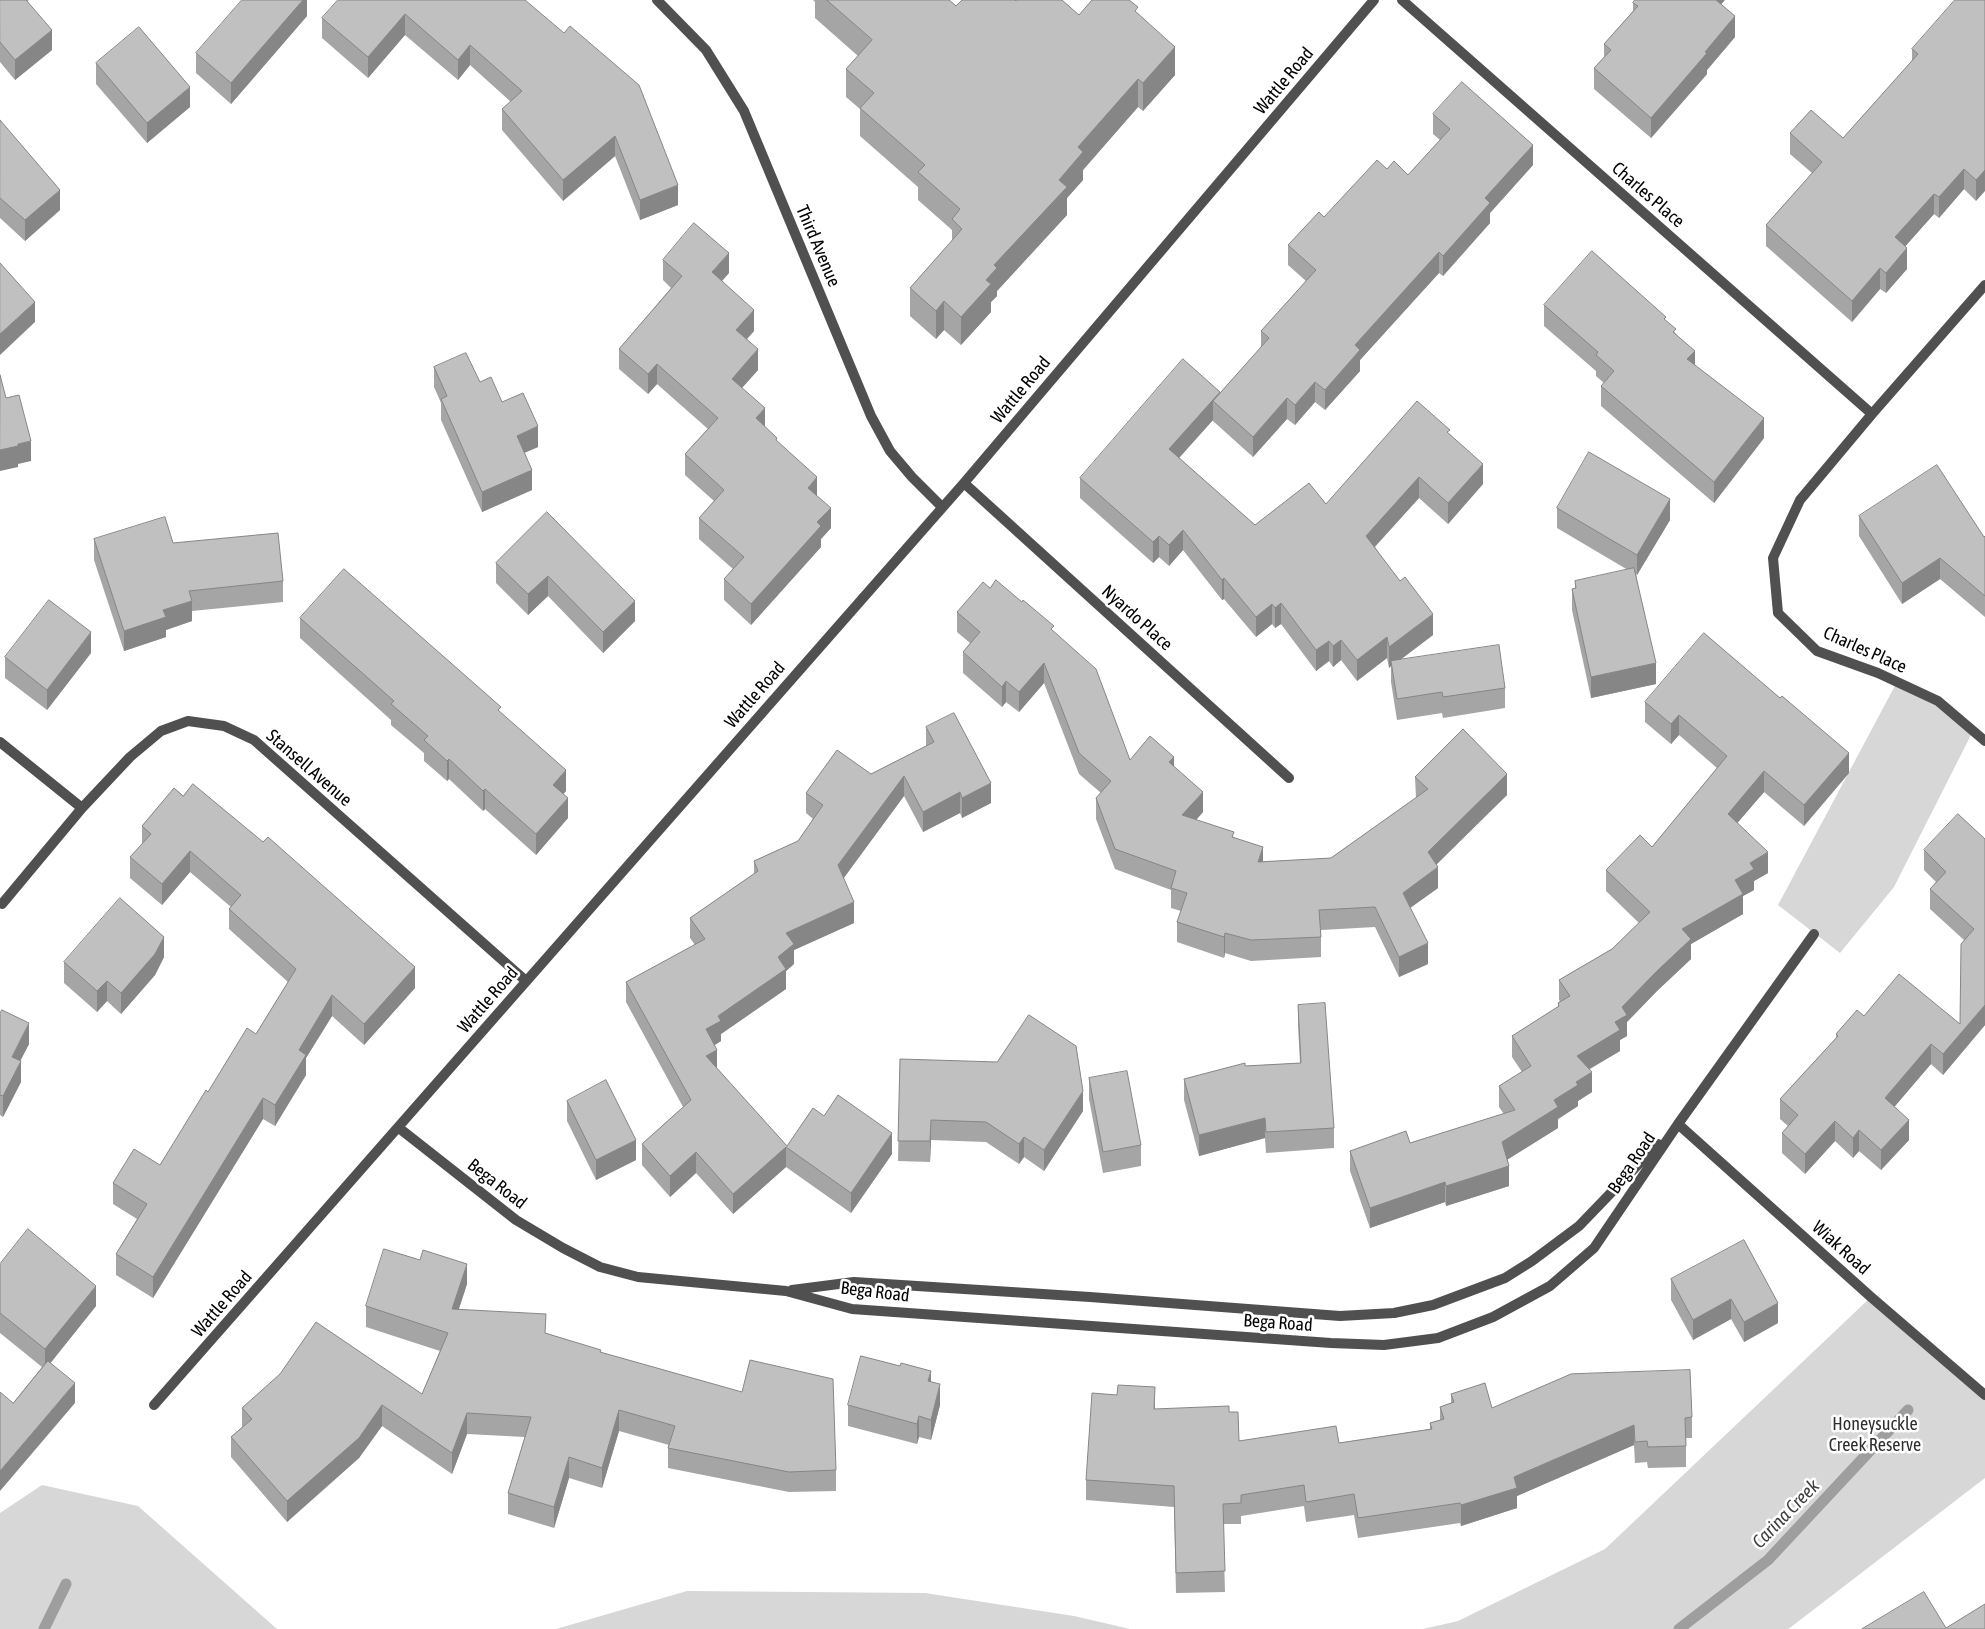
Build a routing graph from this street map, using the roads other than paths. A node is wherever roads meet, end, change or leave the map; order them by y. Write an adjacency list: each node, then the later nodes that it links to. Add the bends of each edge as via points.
1 (657, 0): 7 (street, Third Avenue, via 706,50 744,110 871,416 890,451)
2 (1374, 0): 6 (street, Wattle Road)
3 (1402, 0): 5 (street, Charles Place)
4 (1985, 284): 5 (street, Charles Place)
5 (1872, 414): 8 (street, Charles Place, via 1800,500 1773,558 1778,613 1817,651 1878,673 1938,701)
6 (964, 483): 7 (street, Wattle Road); 10 (street, Nyardo Place)
7 (942, 507): 14 (street, Wattle Road)
8 (1985, 741)
9 (0, 742): 11 (street)
10 (1289, 778)
11 (82, 808): 12 (street, Stansell Avenue); 14 (street, Stansell Avenue, via 130,757 161,731 188,721 224,726 254,740)
12 (2, 904)
13 (1814, 934): 15 (street, Bega Road)
14 (526, 981): 16 (street, Wattle Road)
15 (1678, 1124): 17 (street, Bega Road, via 1579,1226 1532,1261 1505,1278 1433,1305 1394,1314 1340,1316 854,1282); 17 (street, Bega Road, via 1594,1248 1550,1286 1493,1317 1438,1338 1384,1345 1331,1343 852,1309); 18 (street, Wiak Road)
16 (399, 1128): 17 (street, Bega Road, via 516,1220 600,1267 638,1277); 19 (street, Wattle Road)
17 (786, 1291)
18 (1985, 1394)
19 (154, 1405)

